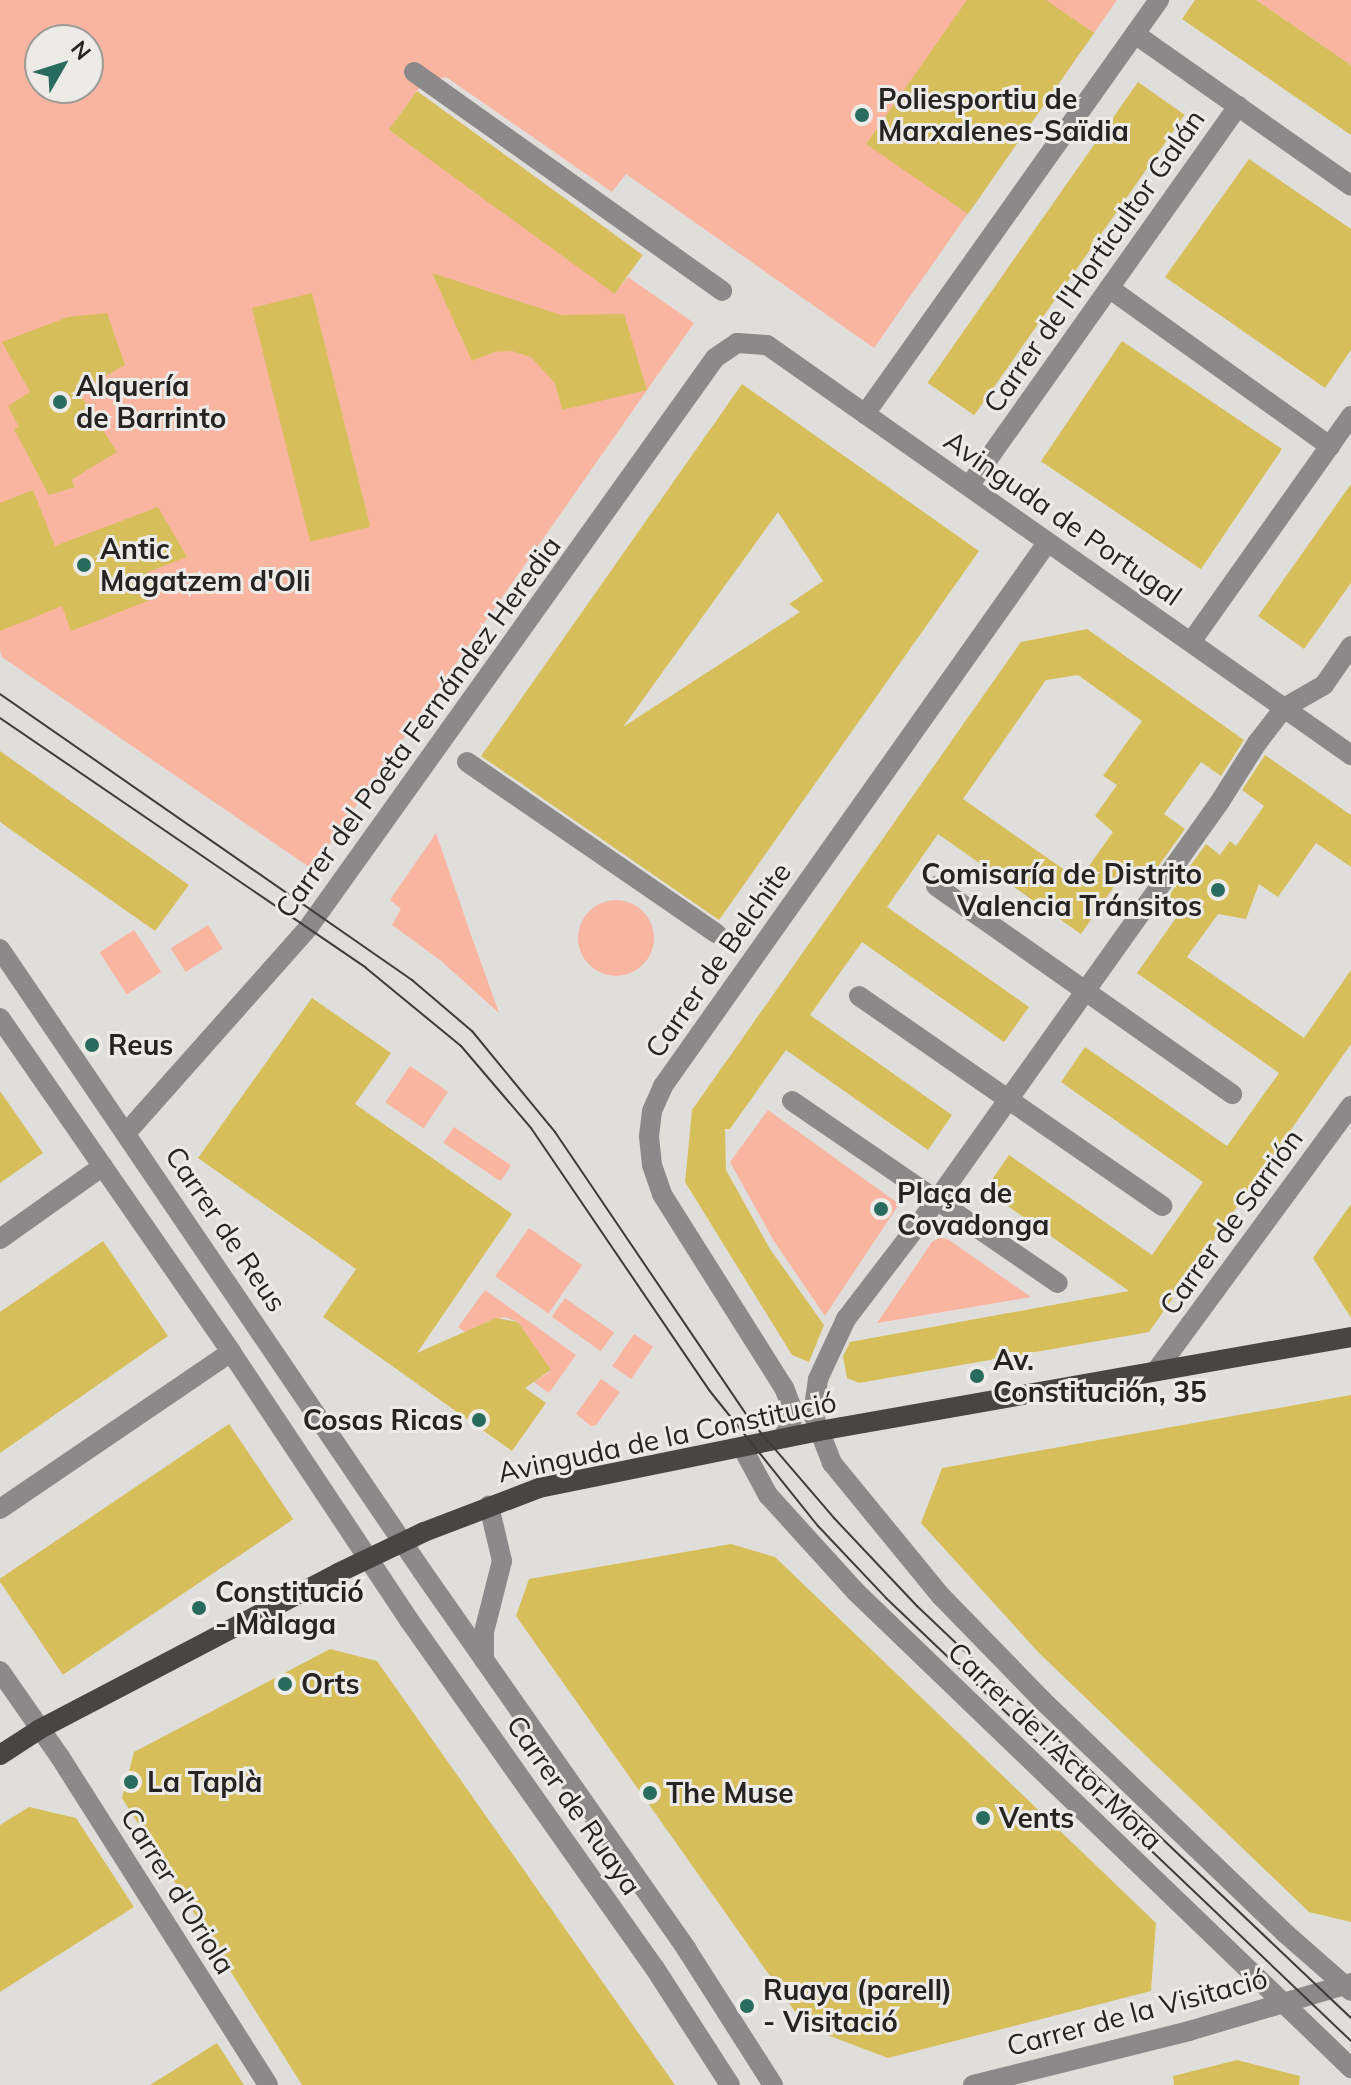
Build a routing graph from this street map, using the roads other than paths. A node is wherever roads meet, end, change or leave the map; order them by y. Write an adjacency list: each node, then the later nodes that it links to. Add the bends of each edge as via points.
1 (1159, 0): 2 (street)
2 (1135, 34): 4 (street); 9 (street)
3 (414, 72): 7 (street)
4 (1238, 106): 5 (street); 6 (street, Carrer de l'Horticultor Galán)
5 (1351, 186)
6 (1109, 288): 11 (street); 12 (street, Carrer de l'Horticultor Galán)
7 (722, 291)
8 (737, 343): 9 (street, Avinguda de Portugal, via 767,345); 29 (street, Carrer del Poeta Fernández Heredia, via 715,358 308,928)
9 (865, 414): 12 (street, Avinguda de Portugal)
10 (1351, 416): 11 (street)
11 (1330, 446): 14 (street)
12 (969, 486): 13 (street, Avinguda de Portugal)
13 (1047, 543): 14 (street, Avinguda de Portugal); 39 (street, Carrer de Belchite, via 663,1086 652,1111 652,1165 662,1194)
14 (1191, 642): 16 (street, Avinguda de Portugal)
15 (1351, 646): 16 (street, via 1324,685)
16 (1284, 708): 17 (street, Avinguda de Portugal); 22 (street)
17 (1351, 755)
18 (467, 762): 20 (street)
19 (936, 886): 22 (street)
20 (717, 934)
21 (0, 949): 29 (street, Carrer de Reus)
22 (1086, 990): 25 (street); 26 (street)
23 (859, 996): 26 (street)
24 (0, 1018): 30 (street)
25 (1232, 1094)
26 (1008, 1100): 31 (street); 32 (street)
27 (792, 1101): 31 (street)
28 (1351, 1106): 37 (street, Carrer de Sarrión)
29 (127, 1132): 45 (street, Carrer de Reus)
30 (103, 1166): 33 (street); 36 (street)
31 (937, 1200): 34 (street); 38 (street, via 846,1319)
32 (1162, 1206)
33 (0, 1239)
34 (1058, 1283)
35 (1351, 1337): 37 (main road, Avinguda de la Constitució)
36 (231, 1352): 44 (street); 46 (street)
37 (1156, 1371): 40 (main road, Avinguda de la Constitució)
38 (818, 1379): 39 (street, via 801,1393); 40 (street, via 813,1414)
39 (784, 1388): 41 (street, Carrer de Belchite, via 793,1411)
40 (819, 1431): 41 (main road, Avinguda de la Constitució); 51 (street, Carrer de l'Actor Mora, via 832,1463 941,1596 1285,1933)
41 (782, 1438): 42 (main road, Avinguda de la Constitució)
42 (742, 1447): 43 (main road, Avinguda de la Constitució, via 539,1488); 52 (street, Carrer de l'Actor Mora, via 768,1495 856,1592)
43 (489, 1506): 45 (main road, Avinguda de la Constitució); 47 (street, via 501,1570 484,1632)
44 (0, 1509)
45 (404, 1541): 46 (main road, Avinguda de la Constitució); 47 (street, Carrer de Ruaya)
46 (369, 1559): 49 (main road, Avinguda de la Constitució); 55 (street, Carrer de Ruaya, via 654,1967)
47 (484, 1660): 56 (street, Carrer de Ruaya, via 695,1963)
48 (0, 1671): 49 (street, Carrer d'Oriola)
49 (40, 1729): 50 (main road, Avinguda de la Constitució); 54 (street, Carrer d'Oriola)
50 (0, 1755)
51 (1349, 1986): 52 (street, Carrer de la Visitació)
52 (1282, 2002): 53 (street, Carrer de l'Actor Mora); 57 (street, Carrer de la Visitació)
53 (1351, 2068)
54 (268, 2085)
55 (730, 2085)
56 (773, 2085)
57 (976, 2085)

